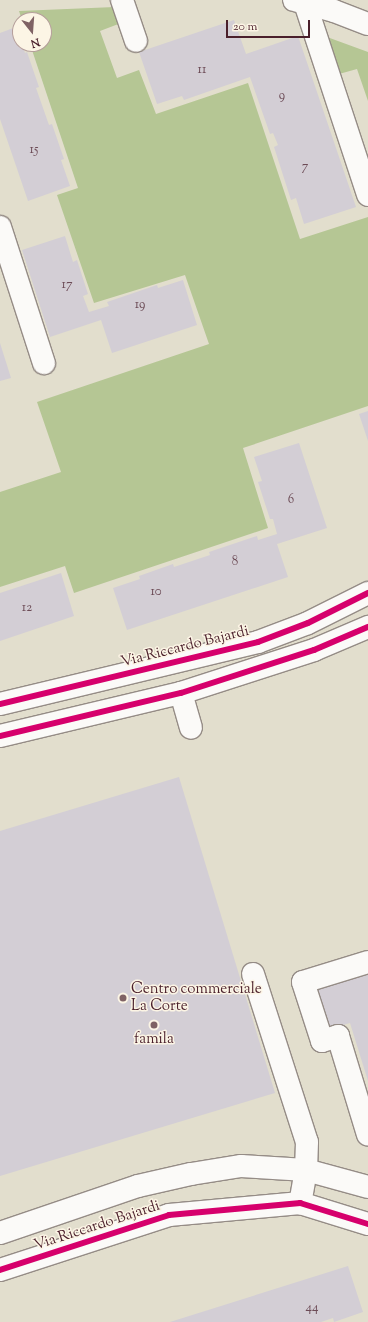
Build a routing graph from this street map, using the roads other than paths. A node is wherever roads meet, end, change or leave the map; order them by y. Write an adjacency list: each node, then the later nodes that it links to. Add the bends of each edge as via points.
1 (122, 0): 4 (street)
2 (299, 2): 3 (street, via 334,11); 5 (street)
3 (368, 24)
4 (136, 41)
5 (368, 195)
6 (0, 227): 7 (street)
7 (44, 363)
8 (368, 593): 11 (street, Via Riccardo Bajardi, via 308,623 258,642)
9 (368, 627): 10 (street, via 307,653)
10 (181, 693): 12 (street); 13 (street)
11 (0, 704)
12 (191, 728)
13 (0, 736)
14 (368, 962): 16 (street, via 304,982 322,1041 338,1036)
15 (254, 974): 17 (street, via 307,1142)
16 (368, 1135)
17 (306, 1170): 18 (street, Via Riccardo Bajardi); 19 (street); 21 (street, Via Riccardo Bajardi, via 241,1166 191,1174 138,1186)
18 (368, 1184)
19 (300, 1203): 20 (street, Via Riccardo Bajardi); 22 (street, Via Riccardo Bajardi, via 169,1216)
20 (368, 1224)
21 (0, 1233)
22 (0, 1270)

